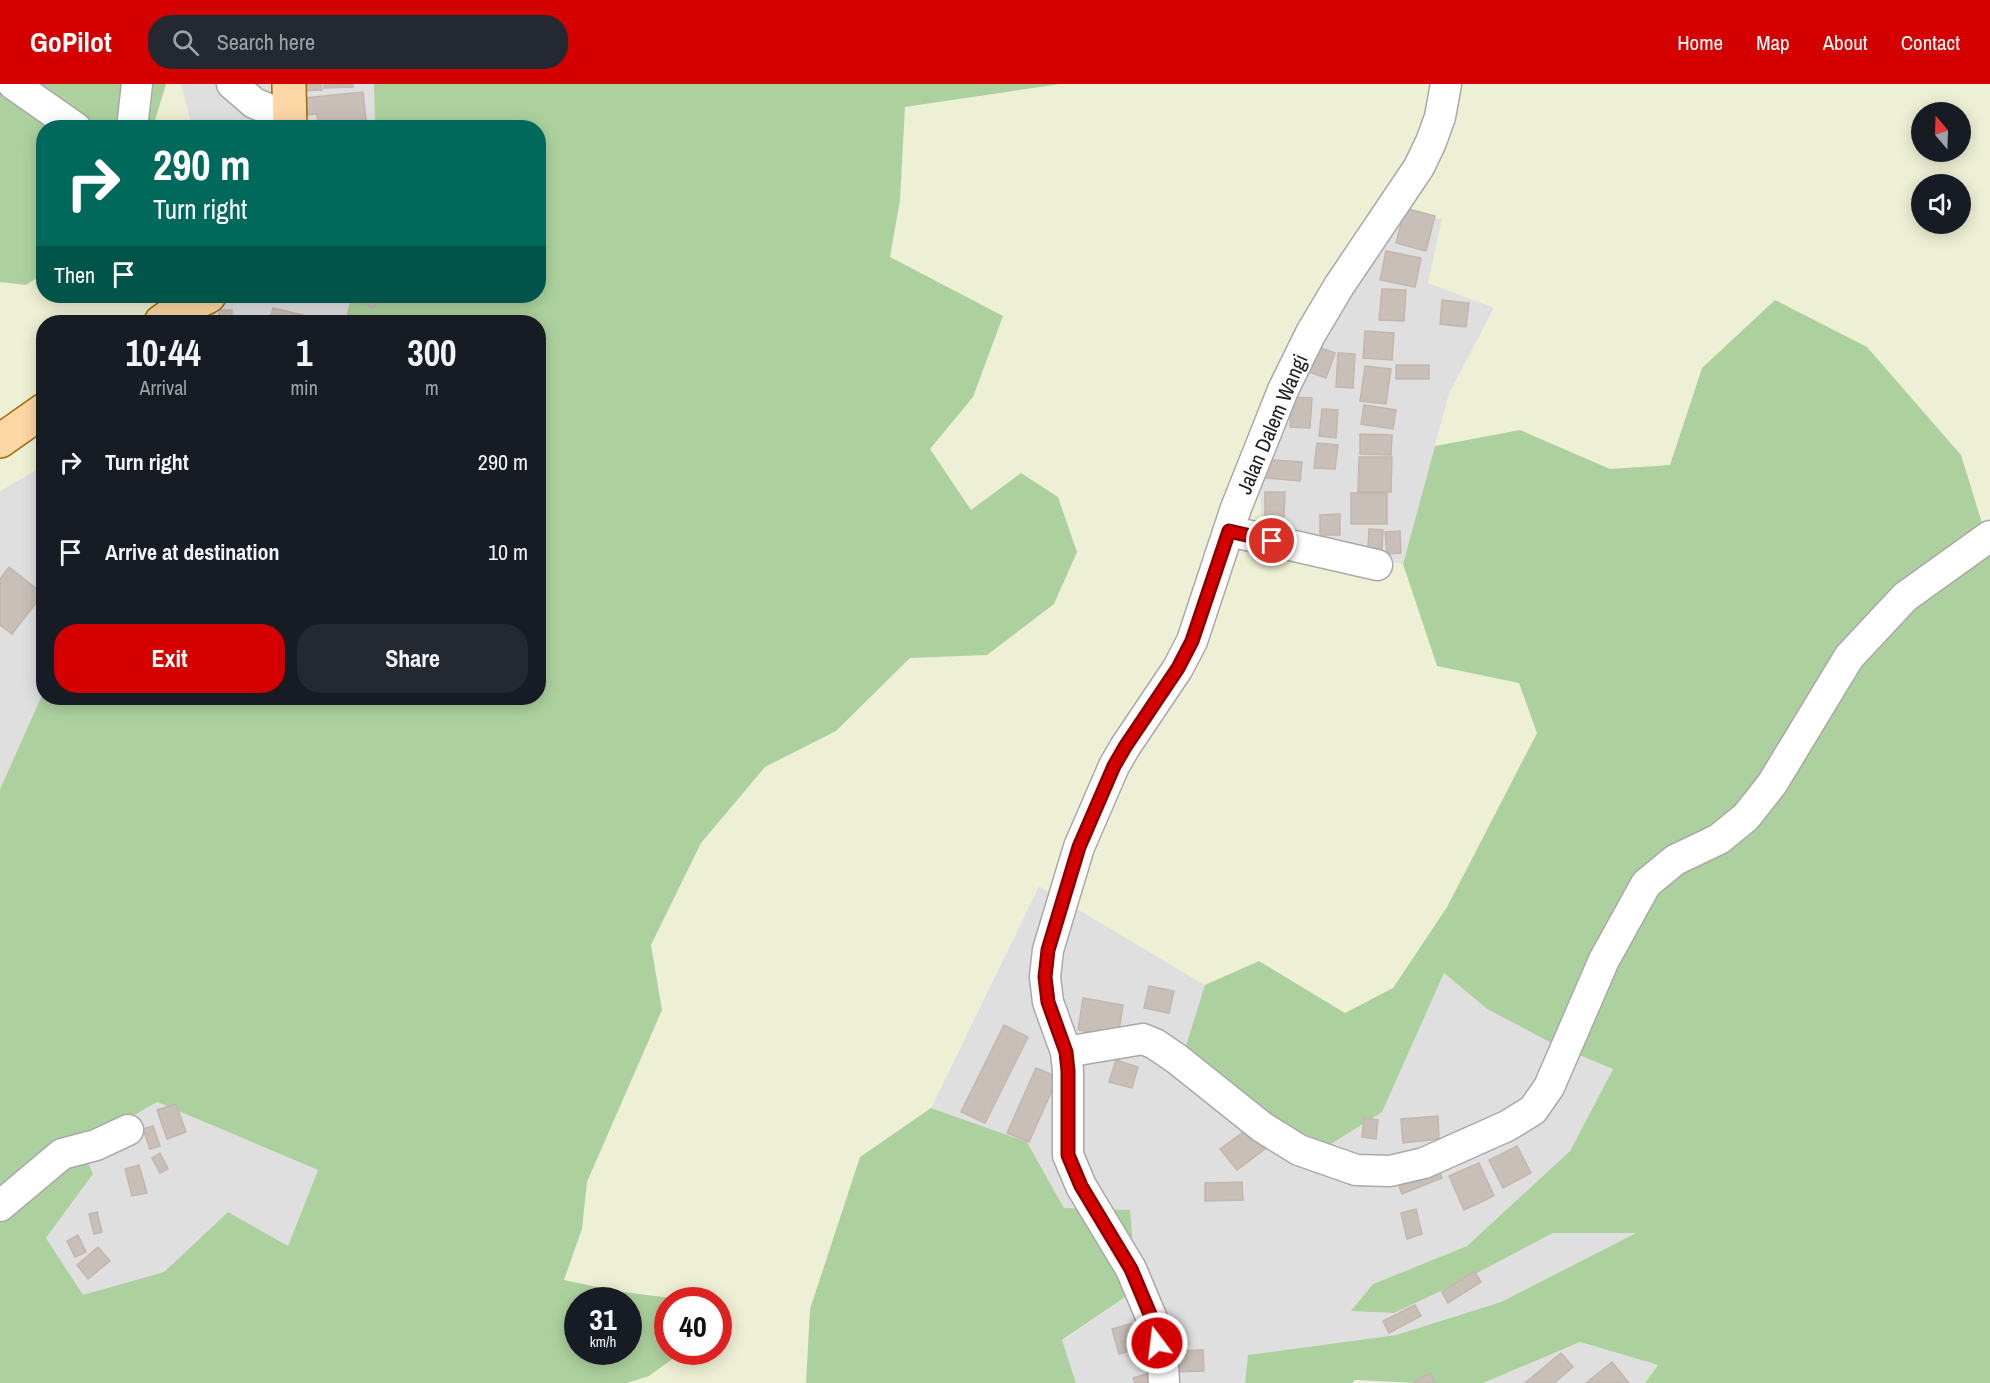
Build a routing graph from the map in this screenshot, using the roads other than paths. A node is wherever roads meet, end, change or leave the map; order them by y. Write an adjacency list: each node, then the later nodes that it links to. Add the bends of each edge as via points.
1 (13, 84): 6 (street)
2 (137, 84): 7 (street)
3 (232, 84): 8 (street, via 254,103)
4 (289, 84): 9 (main road)
5 (1446, 84): 14 (street, Jalan Dalem Wangi, via 1440,117 1419,166 1339,286 1283,390)
6 (65, 120)
7 (133, 120)
8 (285, 120)
9 (290, 120)
10 (194, 303): 11 (main road)
11 (170, 315)
12 (36, 416): 13 (main road)
13 (0, 441)
14 (1229, 531): 16 (street); 17 (street, Jalan Dalem Wangi, via 1192,641 1114,766 1079,847 1048,950 1045,977 1048,1002)
15 (1990, 536): 17 (street, via 1905,597 1849,657 1772,784 1746,817 1719,839 1675,860 1646,884 1604,960 1549,1087 1533,1110 1508,1126 1424,1163 1390,1171 1356,1170 1299,1150 1262,1127 1155,1044 1143,1040)
16 (1377, 565)
17 (1066, 1052): 20 (street, Jalan Dalem Wangi, via 1068,1155 1081,1186 1131,1269 1152,1319)
18 (128, 1130): 19 (street, via 96,1145 62,1154)
19 (0, 1206)
20 (1164, 1383)

